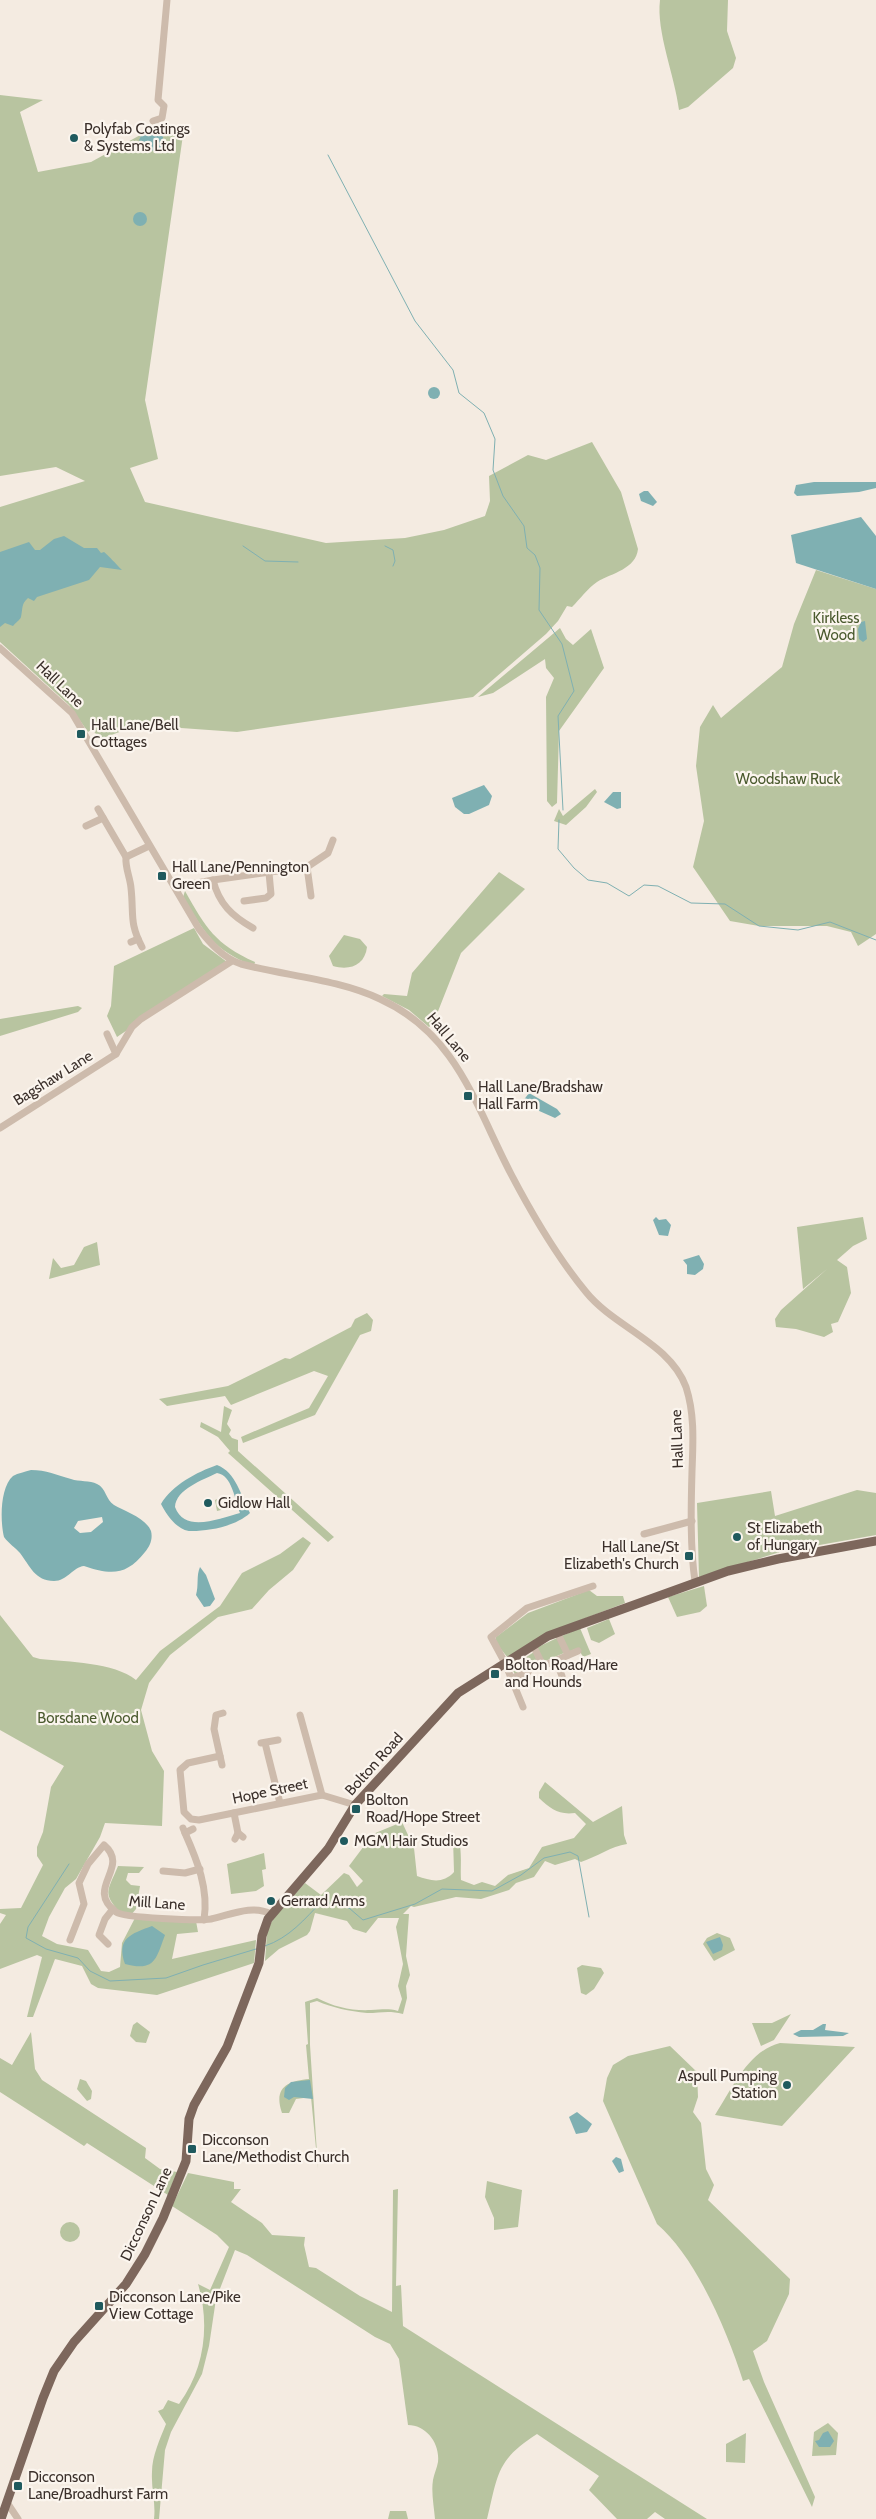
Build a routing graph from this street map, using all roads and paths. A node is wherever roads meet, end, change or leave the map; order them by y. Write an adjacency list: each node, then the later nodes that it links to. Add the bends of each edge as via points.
1 (167, 0): 2 (street, via 158,100 164,106 162,118)
2 (152, 122)
3 (0, 648): 8 (street, Hall Lane, via 72,713)
4 (98, 808): 5 (street)
5 (103, 818): 6 (street); 9 (street)
6 (86, 826)
7 (332, 840): 10 (street, via 328,853)
8 (149, 846): 9 (street); 13 (street, Hall Lane)
9 (126, 857): 17 (street, via 135,941)
10 (307, 866): 11 (street); 14 (street)
11 (268, 874): 12 (street); 15 (street, via 271,894)
12 (213, 880): 13 (street); 16 (street, via 224,906)
13 (176, 887): 18 (street, Hall Lane, via 207,939)
14 (311, 896)
15 (244, 902)
16 (253, 928)
17 (142, 947)
18 (232, 961): 20 (street, via 141,1019 132,1027); 22 (street, Hall Lane, via 359,990 414,1017 438,1040 462,1074 531,1209 584,1290 657,1350 685,1385 693,1430)
19 (107, 1034): 20 (street)
20 (118, 1052): 21 (street, Bagshaw Lane)
21 (0, 1128)
22 (692, 1521): 23 (street); 25 (street, Hall Lane)
23 (644, 1534)
24 (876, 1541): 25 (main road, Bolton Road, via 778,1559)
25 (695, 1582): 27 (main road, Bolton Road)
26 (593, 1586): 32 (street, via 527,1608 494,1633 491,1637)
27 (557, 1632): 28 (main road, Bolton Road); 30 (street)
28 (534, 1645): 31 (street, via 543,1666); 32 (main road, Bolton Road)
29 (578, 1652): 30 (street)
30 (568, 1655): 31 (street)
31 (556, 1660): 34 (street)
32 (506, 1663): 35 (street); 44 (main road, Bolton Road, via 458,1693)
33 (528, 1672): 35 (street)
34 (562, 1676)
35 (512, 1678): 36 (street)
36 (524, 1707)
37 (218, 1713): 40 (street, via 214,1728)
38 (300, 1715): 42 (street)
39 (278, 1740): 43 (street, via 263,1743)
40 (220, 1756): 41 (street); 45 (street, Hope Street, via 188,1763 180,1770 184,1812 189,1818 199,1820)
41 (222, 1765)
42 (322, 1795): 43 (street, Hope Street); 44 (street, Hope Street)
43 (280, 1803): 45 (street, Hope Street)
44 (355, 1805): 51 (main road, Bolton Road, via 328,1850)
45 (234, 1813): 47 (street)
46 (193, 1829): 48 (street, via 184,1831)
47 (239, 1836)
48 (200, 1869): 49 (street, via 180,1873); 52 (street, via 206,1902)
49 (163, 1871)
50 (114, 1910): 52 (street, Mill Lane, via 130,1916); 54 (street); 55 (street, Mill Lane, via 104,1894 114,1858 104,1846 88,1864 79,1883 84,1904)
51 (271, 1914): 52 (street, Mill Lane, via 236,1911); 57 (main road, Bolton Road, via 263,1930)
52 (204, 1920)
53 (92, 1925): 54 (street)
54 (101, 1929): 56 (street, via 100,1938)
55 (70, 1940)
56 (108, 1944)
57 (260, 1959): 58 (main road, Dicconson Lane, via 227,2047 194,2104 189,2119 186,2161 163,2218 126,2284 74,2342 54,2371)
58 (8, 2504): 59 (main road, Dicconson Lane); 60 (street)
59 (1, 2519)
60 (18, 2519)

